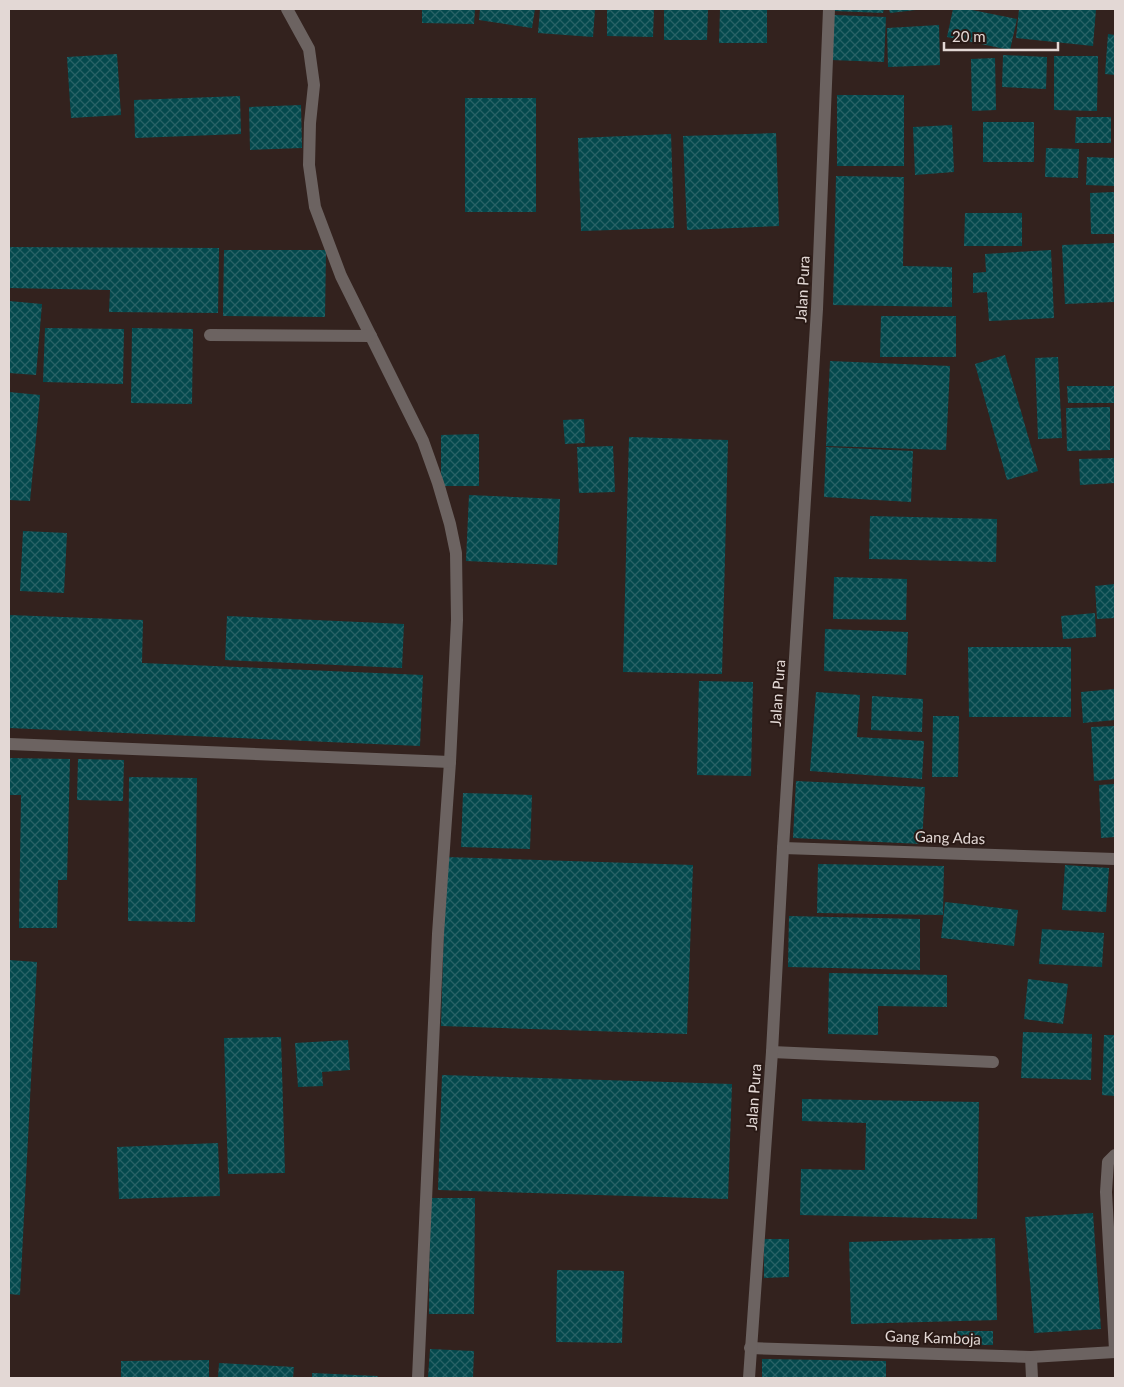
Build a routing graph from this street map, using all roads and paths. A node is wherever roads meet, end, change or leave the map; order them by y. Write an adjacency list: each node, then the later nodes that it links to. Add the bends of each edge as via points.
1 (287, 9): 4 (street, via 309,49 314,85 309,165 315,207 341,276)
2 (829, 9): 7 (street, Jalan Pura, via 817,309)
3 (210, 335): 4 (street)
4 (371, 336): 6 (street, via 424,441 456,553 457,620)
5 (9, 744): 6 (street)
6 (450, 762): 15 (street, via 438,934)
7 (783, 848): 8 (street, Gang Adas); 9 (street, Jalan Pura)
8 (1115, 859)
9 (772, 1052): 10 (street); 12 (street, Jalan Pura)
10 (993, 1062)
11 (1115, 1155): 13 (street, via 1108,1162 1106,1192)
12 (750, 1348): 14 (street, Gang Kamboja); 16 (street, Jalan Pura)
13 (1115, 1351): 14 (street, Gang Kamboja)
14 (1031, 1357): 17 (street)
15 (418, 1378)
16 (749, 1378)
17 (1032, 1378)

